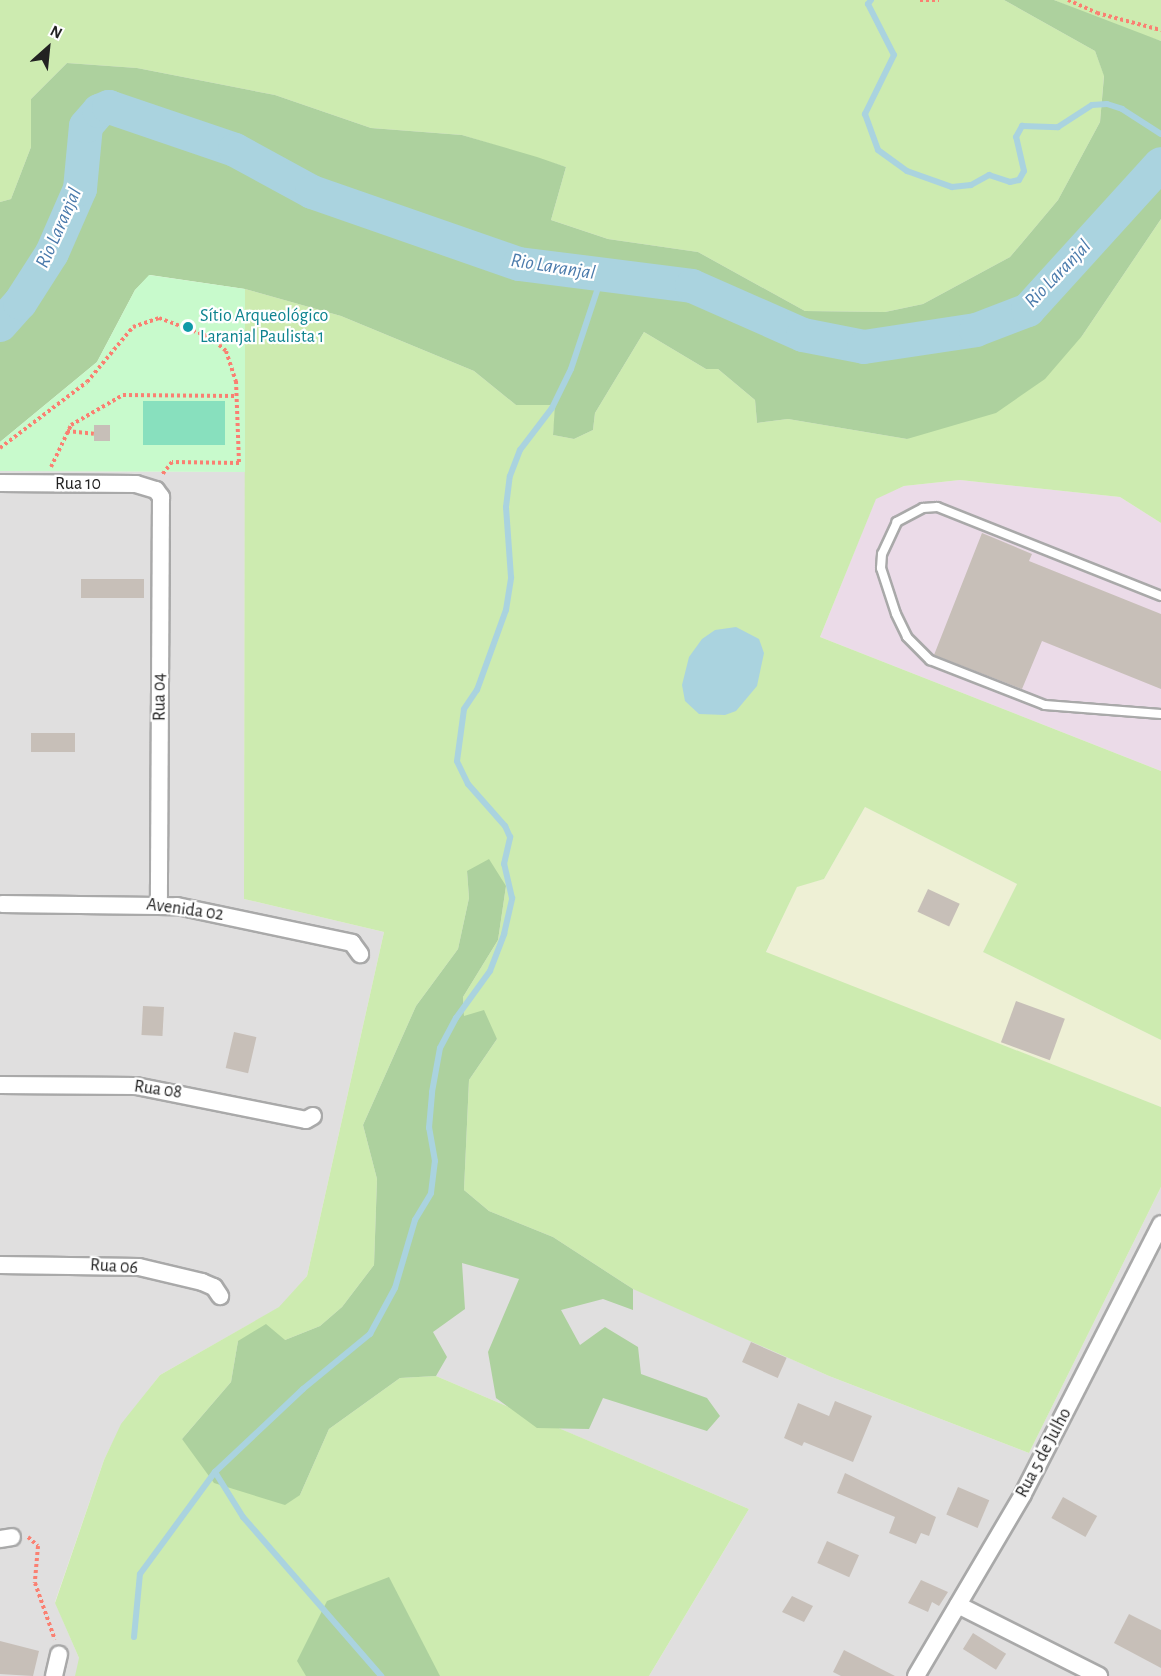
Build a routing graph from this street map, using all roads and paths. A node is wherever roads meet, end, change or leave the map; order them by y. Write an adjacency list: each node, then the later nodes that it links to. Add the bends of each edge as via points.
1 (920, 0): 2 (path)
2 (939, 0)
3 (1068, 0): 4 (path, via 1097,13)
4 (1161, 30)
5 (236, 396): 6 (path, via 129,394 77,420); 8 (path, via 231,363 219,342 172,321 149,318 134,327 87,382); 11 (path, via 238,462 172,462 165,467)
6 (66, 431): 7 (path); 9 (path)
7 (94, 434)
8 (0, 448)
9 (51, 467)
10 (0, 483): 11 (street, Rua 10, via 136,484)
11 (156, 490): 15 (street, Rua 04, via 161,504)
12 (1161, 596): 13 (lane, via 937,507 923,508 897,522 882,554 881,568 896,614 907,636 930,660 1045,705)
13 (1161, 714)
14 (1, 904): 15 (street, Avenida 02)
15 (159, 904): 16 (street, Avenida 02, via 196,908 352,943)
16 (360, 954)
17 (0, 1085): 18 (street, Rua 08, via 136,1086 306,1120)
18 (313, 1116)
19 (1161, 1224): 23 (street, Rua 5 de Julho, via 1043,1457)
20 (0, 1265): 21 (street, Rua 06, via 122,1265 202,1282 214,1287)
21 (220, 1296)
22 (6, 1538): 24 (path, via 30,1537 38,1546 38,1595)
23 (958, 1605): 26 (street, Rua 5 de Julho); 27 (street)
24 (59, 1655): 25 (street)
25 (54, 1676)
26 (916, 1676)
27 (1099, 1676)

